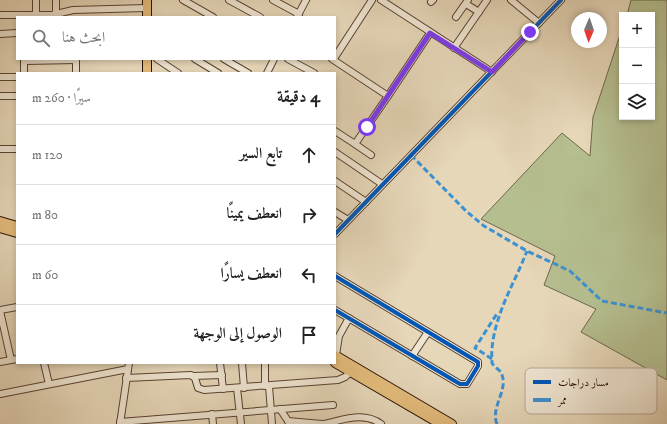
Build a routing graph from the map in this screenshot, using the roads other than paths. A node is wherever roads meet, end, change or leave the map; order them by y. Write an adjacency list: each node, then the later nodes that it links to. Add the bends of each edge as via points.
1 (36, 0): 18 (street)
2 (56, 0): 16 (street)
3 (183, 0): 21 (street)
4 (229, 0): 22 (street)
5 (273, 0): 19 (street)
6 (306, 0): 19 (street)
7 (372, 0): 29 (street)
8 (487, 0): 15 (street)
9 (511, 0): 24 (street)
10 (561, 0): 24 (street)
11 (386, 1): 25 (street)
12 (467, 2): 15 (street); 23 (street)
13 (77, 10): 14 (street); 16 (street); 20 (street)
14 (147, 11)
15 (479, 12): 28 (street)
16 (56, 14): 18 (street)
17 (0, 15): 18 (street)
18 (36, 15)
19 (298, 15)
20 (77, 16)
21 (211, 16)
22 (258, 16)
23 (456, 17)
24 (539, 23): 47 (street)
25 (430, 33): 28 (street); 52 (street)
26 (0, 34): 27 (street)
27 (16, 34)
28 (454, 48): 47 (street)
29 (336, 56)
30 (24, 60): 31 (street); 39 (street)
31 (76, 60): 40 (street)
32 (147, 60): 41 (main road)
33 (158, 60): 42 (street)
34 (226, 60): 44 (street)
35 (274, 60): 45 (street)
36 (290, 60): 46 (street)
37 (335, 60): 52 (street)
38 (206, 62): 43 (street)
39 (24, 72)
40 (76, 72)
41 (147, 72)
42 (176, 72)
43 (217, 72)
44 (246, 72)
45 (268, 72)
46 (312, 72)
47 (492, 72): 60 (street)
48 (0, 77): 49 (street)
49 (16, 77)
50 (0, 96): 51 (street)
51 (16, 96)
52 (388, 96): 54 (street)
53 (336, 132): 54 (street)
54 (355, 144): 58 (street)
55 (0, 149): 56 (street)
56 (16, 149)
57 (336, 153): 60 (street)
58 (371, 155)
59 (336, 182): 61 (street)
60 (382, 184): 61 (street)
61 (366, 202): 63 (street)
62 (336, 213): 63 (street)
63 (348, 220): 68 (street)
64 (0, 221): 65 (main road)
65 (16, 226)
66 (0, 228): 67 (main road)
67 (16, 233)
68 (336, 233)
69 (336, 277): 74 (street)
70 (16, 306): 71 (street)
71 (0, 310): 77 (street)
72 (336, 311): 73 (street)
73 (349, 318): 75 (street, via 339,336); 76 (street)
74 (428, 332): 76 (street); 76 (street, via 478,362 468,384 460,384)
75 (336, 352)
76 (412, 356)
77 (14, 359): 79 (street)
78 (336, 359): 85 (main road)
79 (0, 362)
80 (44, 364): 89 (street)
81 (220, 364): 86 (street)
82 (242, 364): 92 (street)
83 (264, 364): 90 (street)
84 (128, 366): 88 (street); 89 (street)
85 (354, 370): 90 (street, via 338,380); 108 (main road); 109 (main road)
86 (222, 375): 87 (street); 93 (street)
87 (194, 376): 88 (street); 93 (street, via 201,390)
88 (126, 378): 101 (street)
89 (49, 384): 94 (street)
90 (268, 386): 92 (street); 97 (street)
91 (237, 388): 92 (street); 93 (street); 98 (street)
92 (244, 388)
93 (223, 389)
94 (0, 394)
95 (332, 405): 96 (street)
96 (280, 409): 97 (street); 102 (street)
97 (271, 410): 98 (street); 105 (street)
98 (240, 412): 99 (street); 104 (street)
99 (212, 414): 100 (street); 103 (street)
100 (160, 421): 101 (street)
101 (120, 423)
102 (289, 423): 106 (street)
103 (213, 424)
104 (241, 424)
105 (272, 424)
106 (323, 424): 107 (street, via 364,417)
107 (381, 424)
108 (440, 424)
109 (452, 424)

